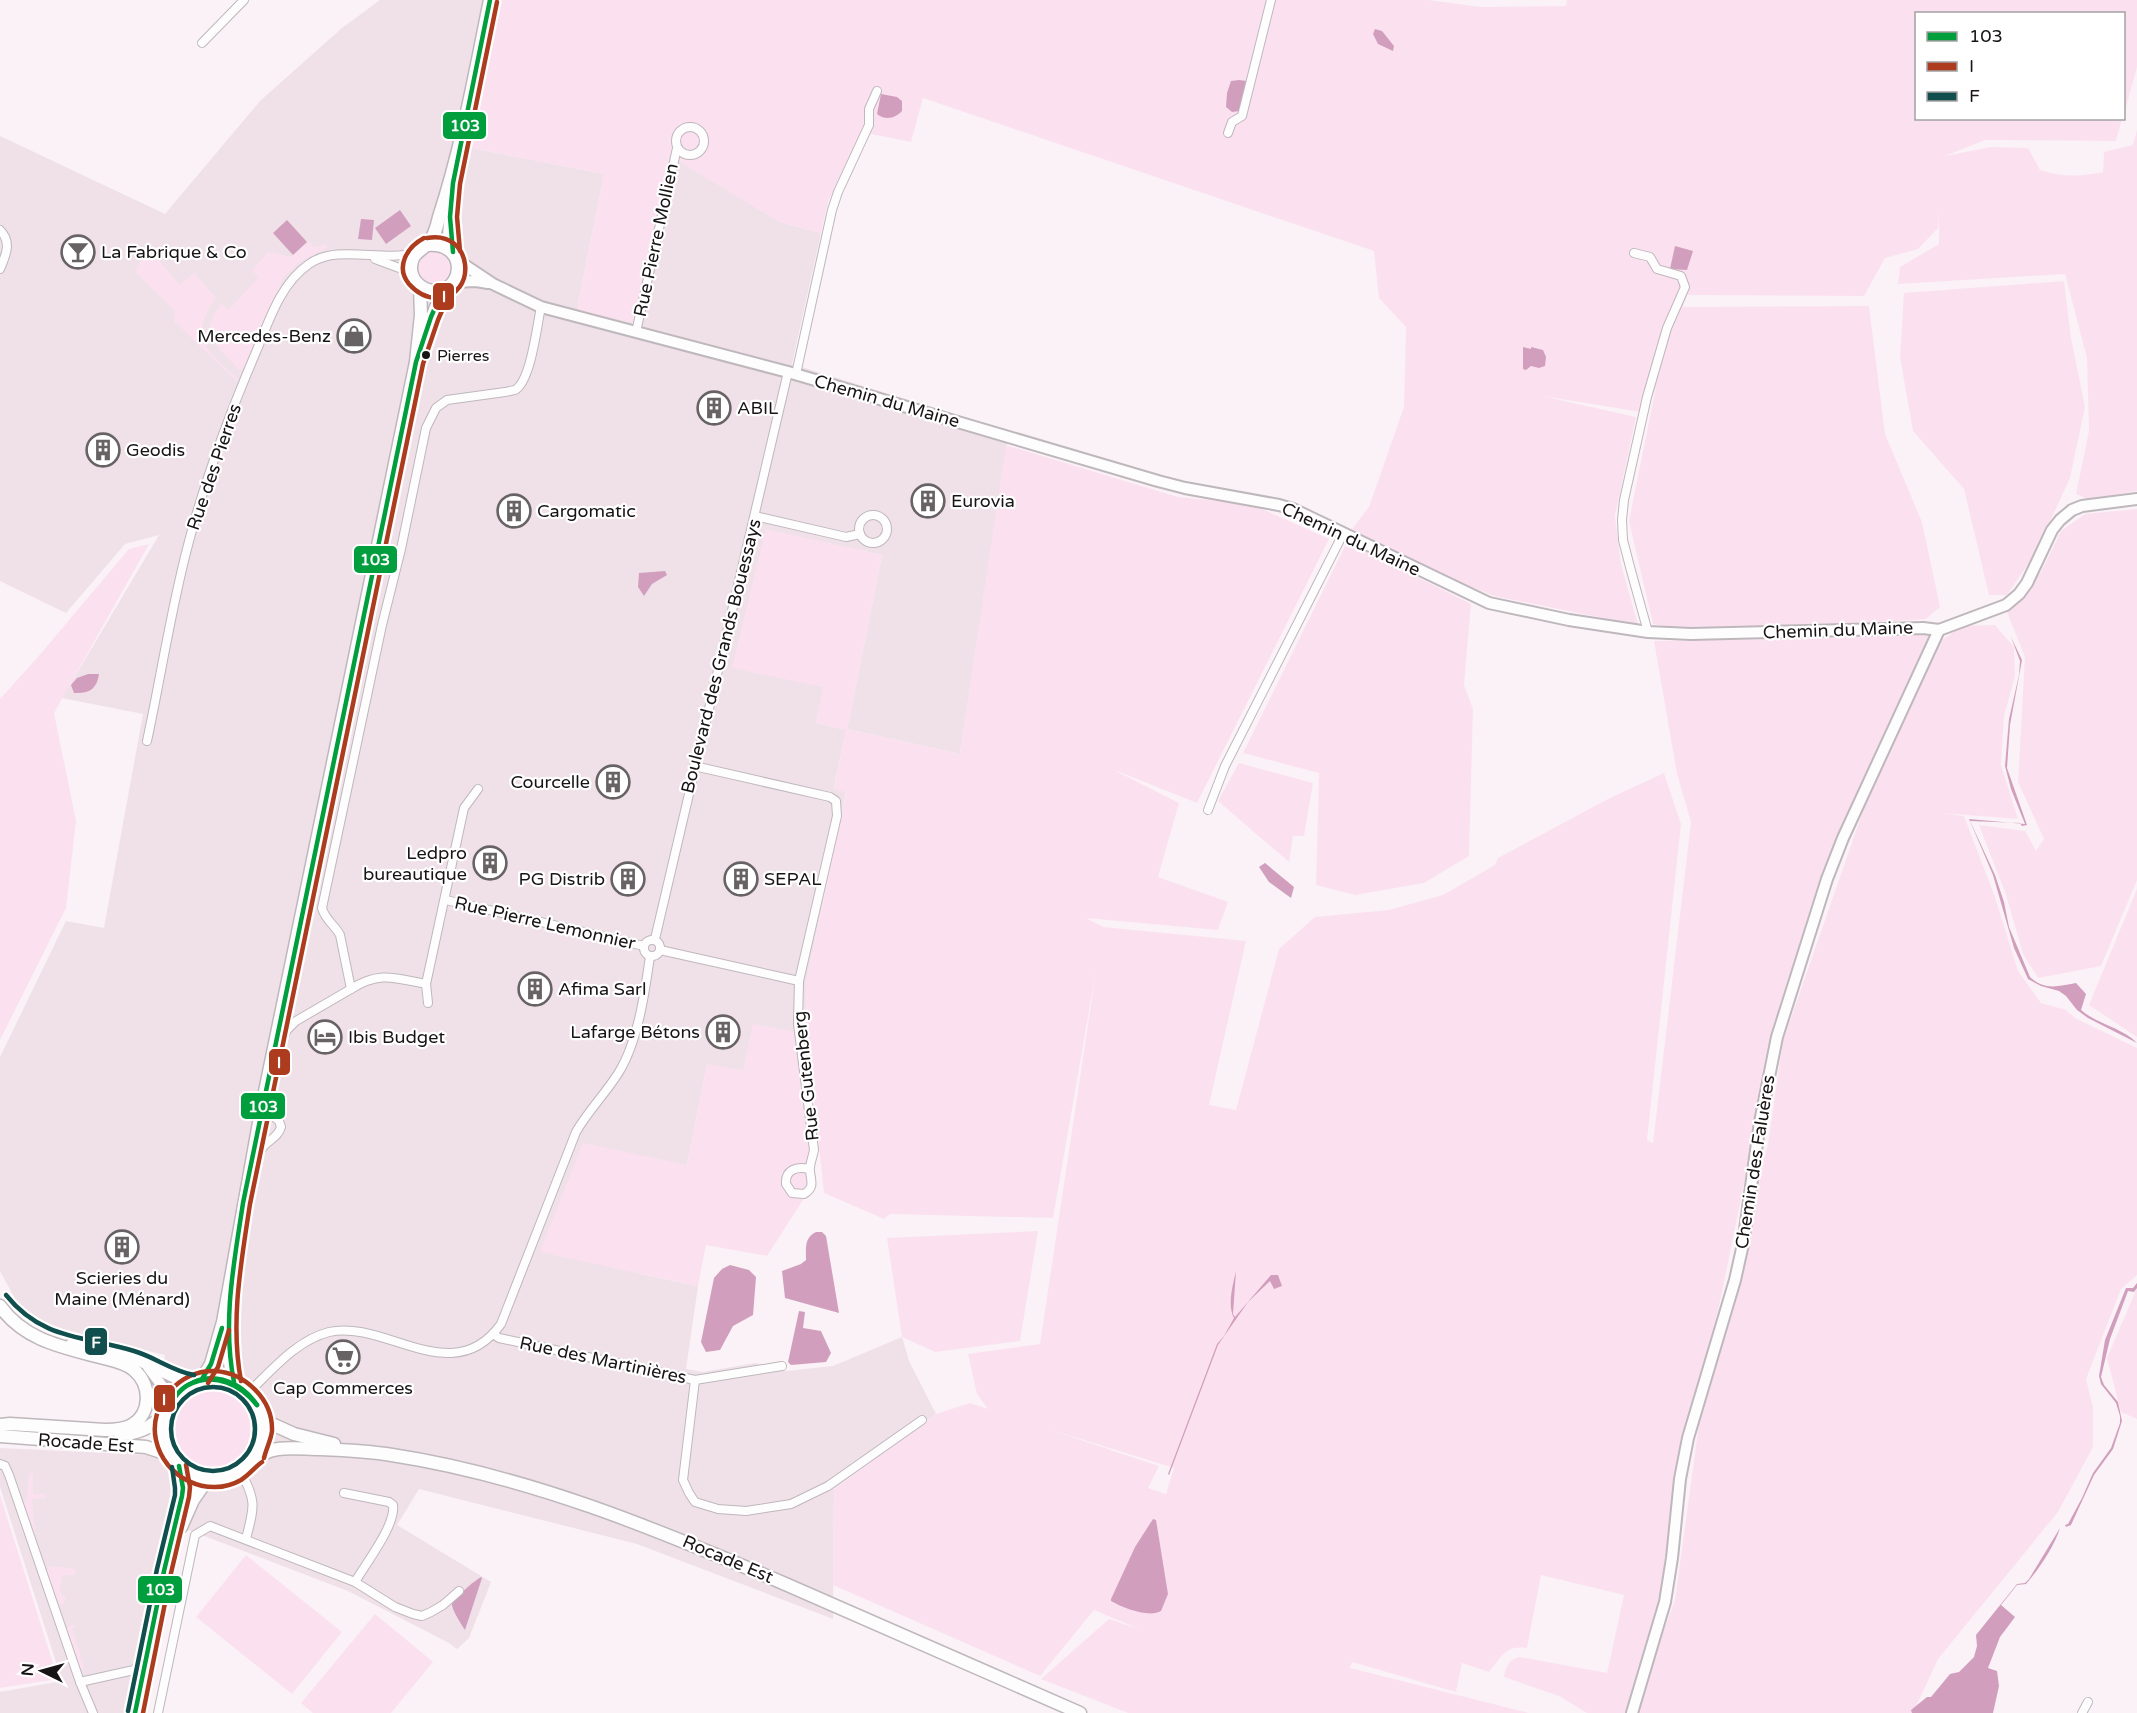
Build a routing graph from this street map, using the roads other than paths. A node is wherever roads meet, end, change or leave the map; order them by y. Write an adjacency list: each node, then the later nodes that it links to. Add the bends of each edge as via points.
1 (244, 0): 4 (street)
2 (490, 0): 8 (main road)
3 (1271, 0): 6 (street, via 1242,116 1232,122)
4 (202, 43)
5 (877, 91): 22 (street, Boulevard des Grands Bouessays, via 869,109 869,125 832,210)
6 (1228, 134)
7 (677, 148): 20 (street, Rue Pierre Mollien)
8 (454, 171): 10 (main road); 14 (main road, via 449,236)
9 (0, 230): 15 (street, via 6,238 7,252)
10 (428, 244): 11 (main road); 14 (main road, via 439,244)
11 (415, 253): 13 (street, Rue des Pierres, via 401,257); 16 (main road, via 411,263)
12 (1634, 253): 28 (street, via 1650,257 1657,269 1681,276 1685,287 1667,328 1647,397 1624,500 1623,540)
13 (362, 255): 16 (street, Rue des Pierres, via 402,269); 29 (street, Rue des Pierres, via 326,256 310,262 286,286 278,301 234,405 188,544)
14 (455, 256): 17 (street, Chemin du Maine); 18 (main road, via 458,269)
15 (0, 269)
16 (416, 281): 18 (main road, via 428,290); 21 (main road, via 421,315)
17 (493, 284): 18 (street, Chemin du Maine, via 476,281); 19 (street, Chemin du Maine)
18 (448, 286): 21 (main road, via 431,317)
19 (541, 307): 20 (street, Chemin du Maine); 40 (street, via 528,368 515,390 447,400 436,408 426,428 322,909 340,935)
20 (636, 332): 22 (street, Chemin du Maine)
21 (416, 362): 42 (main road)
22 (792, 373): 24 (street, Boulevard des Grands Bouessays); 26 (street, Chemin du Maine, via 1167,483 1279,505)
23 (2137, 499): 27 (street, Chemin du Maine, via 2072,510 2052,530 2019,594 2006,605)
24 (755, 516): 25 (street, via 846,537); 30 (street, Boulevard des Grands Bouessays)
25 (860, 534)
26 (1343, 534): 28 (street, Chemin du Maine, via 1489,603); 32 (street, via 1225,766)
27 (1939, 630): 28 (street, Chemin du Maine); 80 (street, Chemin des Faluères, via 1831,868 1778,1037 1760,1122 1743,1244 1688,1438 1665,1602)
28 (1648, 632)
29 (147, 741)
30 (694, 766): 34 (street, Boulevard des Grands Bouessays); 38 (street, Rue Gutenberg, via 836,801 837,816)
31 (478, 789): 33 (street, Rue Pierre Lemonnier, via 464,808)
32 (1208, 810)
33 (446, 900): 35 (street, Rue Pierre Lemonnier); 39 (street, Rue Pierre Lemonnier)
34 (655, 939): 35 (street); 36 (street)
35 (644, 946): 37 (street)
36 (660, 950): 37 (street); 38 (street)
37 (650, 956): 49 (street, via 626,1058 576,1132 501,1324)
38 (799, 981): 44 (street, Rue Gutenberg, via 798,1024 814,1150)
39 (426, 984): 40 (street, via 377,977); 41 (street, Rue Pierre Lemonnier)
40 (351, 989): 42 (street, via 296,1021)
41 (428, 1003)
42 (273, 1056): 43 (main road)
43 (262, 1106): 45 (main road); 45 (street, via 281,1126 259,1152)
44 (809, 1169)
45 (243, 1203): 46 (main road)
46 (233, 1269): 53 (main road, via 218,1344 211,1364); 54 (main road, via 228,1344)
47 (0, 1300): 50 (street, via 27,1326 43,1335)
48 (0, 1306): 59 (main road, via 33,1336 54,1346 117,1361 134,1370 147,1394 141,1418 120,1429)
49 (493, 1334): 52 (street, Rue des Martinières); 55 (street, via 467,1350 442,1353 357,1332 328,1332 298,1347)
50 (146, 1364): 53 (street, via 175,1378); 56 (street, via 158,1378)
51 (782, 1366): 52 (street)
52 (695, 1380): 58 (street, Rue des Martinières, via 683,1480 695,1502 718,1509 746,1511 791,1504 828,1486)
53 (198, 1381): 54 (main road, via 218,1378); 56 (main road, via 184,1388)
54 (234, 1382): 55 (main road)
55 (249, 1392): 57 (main road)
56 (167, 1410): 59 (main road, Rocade Est, via 154,1425 131,1434); 62 (main road, via 162,1429)
57 (263, 1420): 61 (main road, via 294,1434); 63 (main road, via 263,1438)
58 (922, 1420)
59 (0, 1425)
60 (0, 1436): 62 (main road, Rocade Est, via 146,1447)
61 (361, 1451): 63 (main road, via 292,1448); 79 (main road, Rocade Est, via 507,1479 659,1530)
62 (170, 1455): 65 (main road)
63 (257, 1455): 66 (main road)
64 (0, 1464): 73 (street, via 9,1475)
65 (178, 1466): 67 (main road); 71 (main road, via 182,1496)
66 (241, 1472): 67 (main road); 69 (street, via 254,1511)
67 (207, 1480): 77 (main road, via 189,1508 178,1538)
68 (344, 1493): 70 (street, via 393,1505 394,1511 386,1532)
69 (246, 1539): 70 (street); 78 (street, via 210,1526 195,1535)
70 (355, 1581): 72 (street, via 395,1607 422,1616)
71 (160, 1590): 73 (street, via 141,1662 136,1668); 76 (main road)
72 (459, 1591)
73 (80, 1682): 75 (street)
74 (2088, 1701): 81 (street)
75 (93, 1713)
76 (135, 1713)
77 (142, 1713)
78 (158, 1713)
79 (1080, 1713)
80 (1632, 1713)
81 (2082, 1713)

